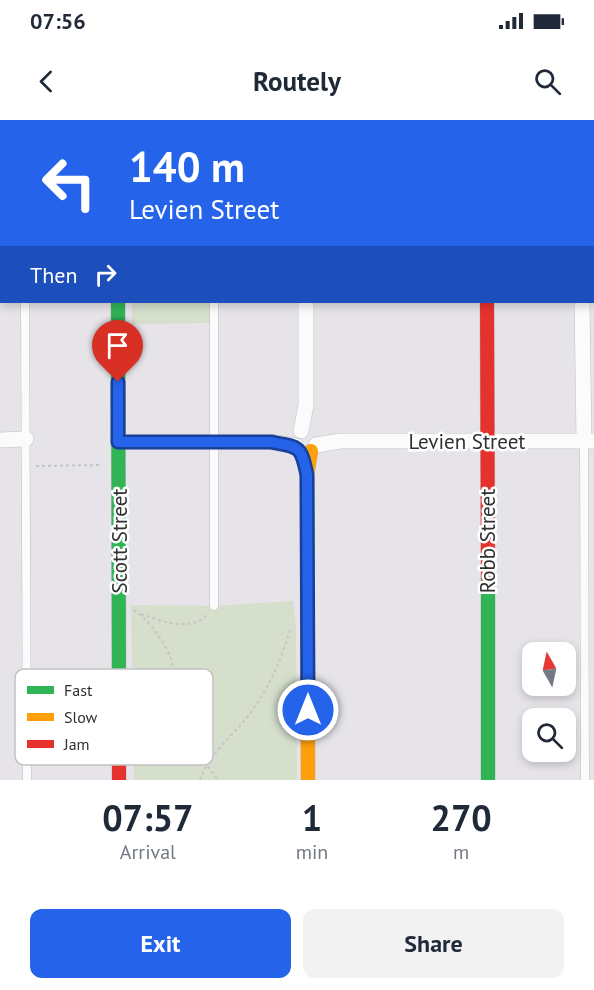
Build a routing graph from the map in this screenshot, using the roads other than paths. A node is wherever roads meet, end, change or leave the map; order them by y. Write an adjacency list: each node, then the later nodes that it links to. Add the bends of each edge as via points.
1 (25, 303): 7 (lane)
2 (118, 303): 12 (street, Scott Street)
3 (213, 303): 13 (lane)
4 (306, 303): 9 (street)
5 (487, 303): 10 (street, Robb Street)
6 (582, 303): 11 (street)
7 (26, 439): 8 (street); 16 (lane)
8 (0, 440)
9 (306, 441): 10 (street, Levien Street); 13 (street, Levien Street); 14 (street)
10 (487, 441): 11 (street, Levien Street); 23 (street, Robb Street)
11 (589, 441): 24 (lane)
12 (118, 442): 13 (street, Levien Street); 17 (street, Scott Street)
13 (213, 442): 15 (lane)
14 (307, 475): 22 (street)
15 (214, 606)
16 (27, 669)
17 (119, 669)
18 (27, 765): 20 (lane)
19 (119, 765): 21 (street, Scott Street)
20 (27, 780)
21 (119, 780)
22 (308, 780)
23 (488, 780)
24 (585, 780)

